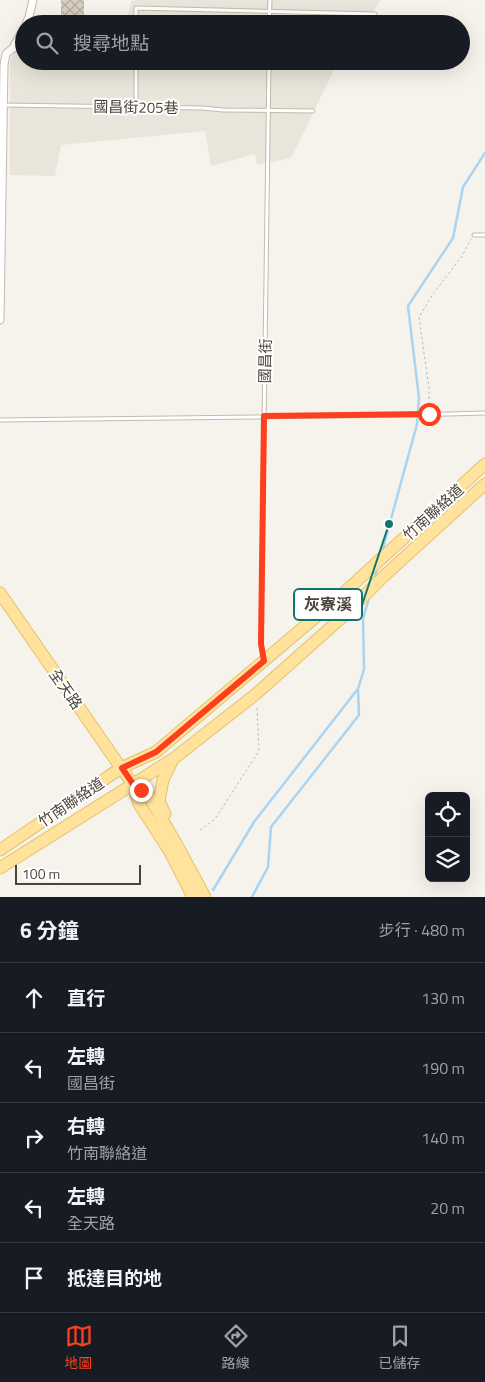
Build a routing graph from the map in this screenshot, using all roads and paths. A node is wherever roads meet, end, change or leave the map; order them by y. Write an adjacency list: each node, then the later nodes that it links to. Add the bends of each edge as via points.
1 (33, 0): 5 (street)
2 (270, 0): 3 (lane)
3 (270, 11): 4 (lane); 6 (lane, via 136,8); 7 (lane)
4 (375, 14)
5 (29, 15)
6 (136, 15)
7 (270, 15)
8 (15, 44): 9 (street)
9 (13, 48): 12 (street, via 6,54 4,65)
10 (136, 70): 13 (lane)
11 (269, 70): 14 (lane, 國昌街)
12 (3, 105): 13 (lane, 國昌街205巷); 18 (street)
13 (136, 108): 14 (lane, 國昌街205巷)
14 (268, 110): 15 (lane, 國昌街205巷); 21 (lane, 國昌街)
15 (313, 111)
16 (474, 235): 17 (lane); 20 (path, via 420,317)
17 (485, 235)
18 (0, 320)
19 (485, 413): 20 (lane)
20 (429, 414): 21 (lane)
21 (264, 416): 22 (lane); 26 (lane, 國昌街, via 261,644)
22 (0, 420)
23 (485, 464): 26 (main road, 竹南聯絡道)
24 (485, 484): 27 (main road, 竹南聯絡道)
25 (0, 593): 29 (main road, 全天路)
26 (264, 661): 29 (main road, 竹南聯絡道, via 156,752)
27 (256, 694): 28 (main road, 竹南聯絡道); 31 (path, via 258,752 215,818)
28 (173, 759): 30 (main road, 竹南聯絡道); 32 (main road, via 163,780 159,801)
29 (122, 768): 30 (main road, 全天路); 33 (main road, 竹南聯絡道)
30 (133, 784): 32 (main road, 全天路, via 139,804); 34 (main road, 竹南聯絡道)
31 (200, 830)
32 (174, 849): 35 (main road); 36 (main road)
33 (0, 850)
34 (0, 868)
35 (193, 897)
36 (205, 897)

